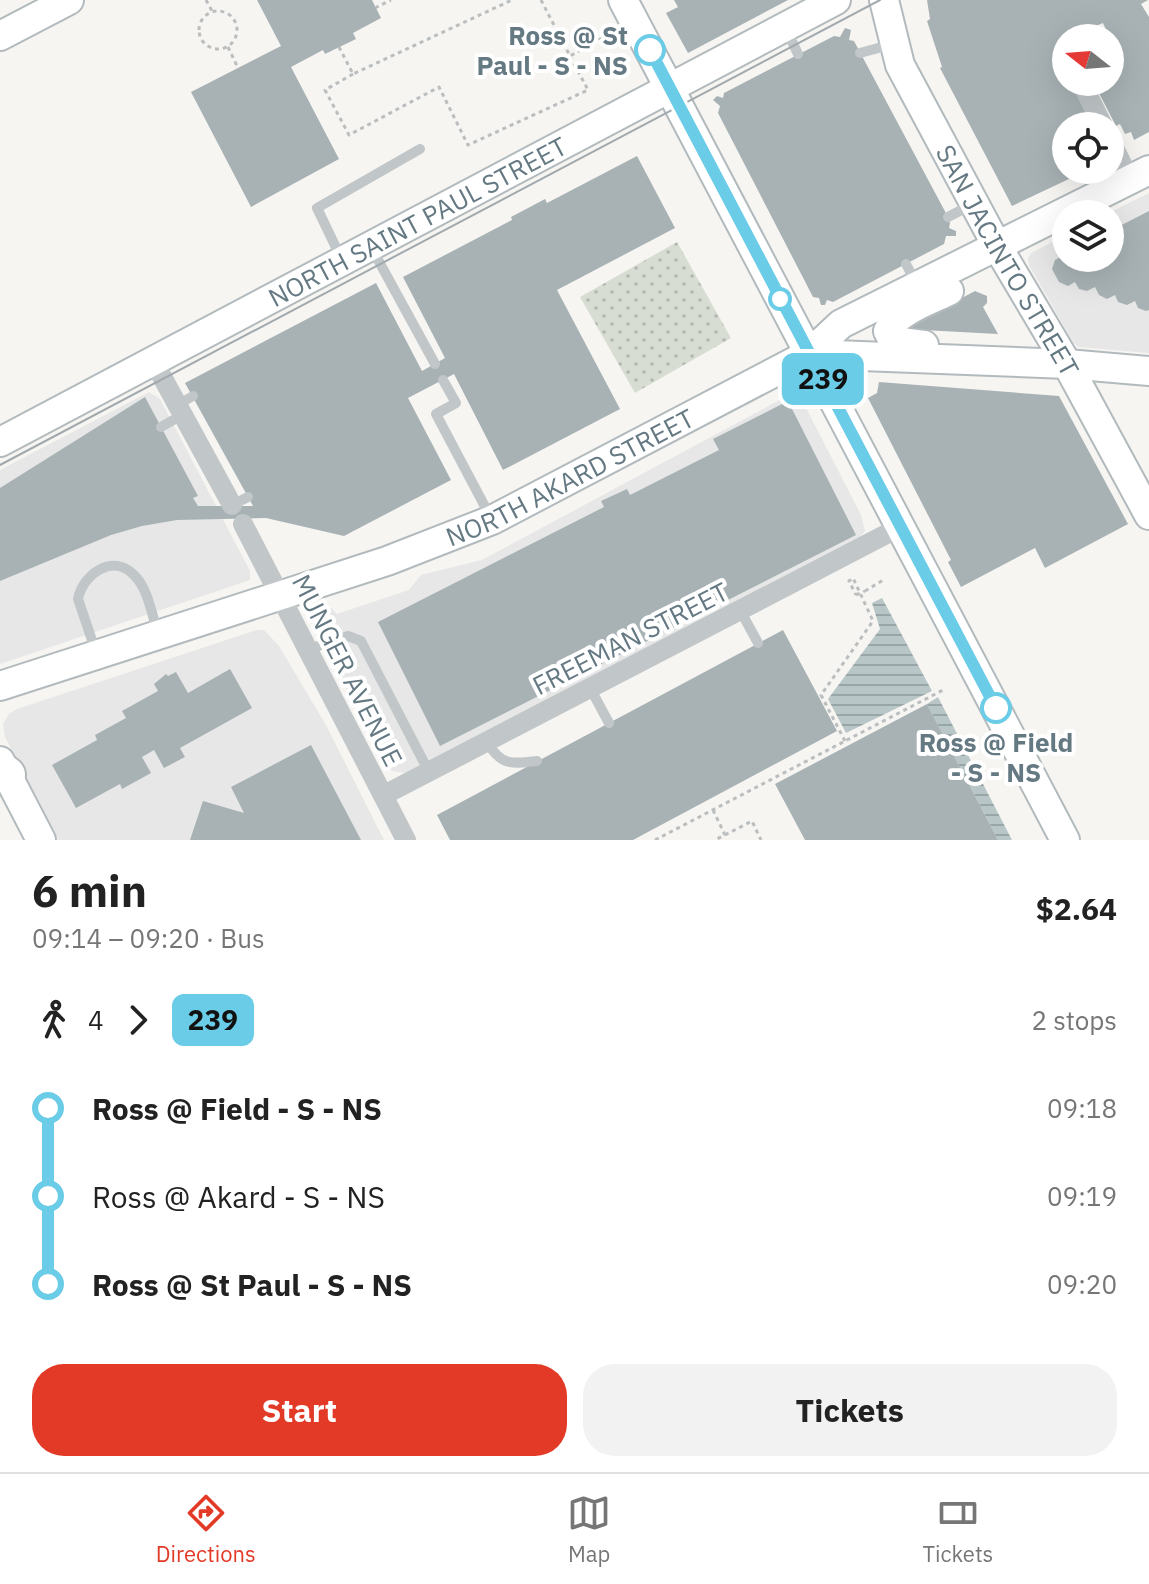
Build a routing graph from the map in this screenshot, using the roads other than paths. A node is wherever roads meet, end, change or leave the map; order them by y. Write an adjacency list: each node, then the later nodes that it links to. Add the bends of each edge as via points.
1 (69, 0): 6 (main road)
2 (623, 0): 10 (main road)
3 (836, 0): 5 (main road, NORTH SAINT PAUL STREET)
4 (884, 0): 7 (main road, SAN JACINTO STREET)
5 (785, 27): 9 (lane); 10 (main road, NORTH SAINT PAUL STREET)
6 (0, 36)
7 (894, 44): 8 (lane); 14 (main road, SAN JACINTO STREET, via 900,65)
8 (860, 53)
9 (798, 54)
10 (669, 88): 16 (main road, NORTH SAINT PAUL STREET); 19 (main road)
11 (420, 149): 18 (lane, via 317,208)
12 (1124, 156): 13 (street)
13 (1140, 175): 17 (main road)
14 (974, 204): 15 (lane); 17 (main road, SAN JACINTO STREET)
15 (948, 217)
16 (371, 247): 18 (main road, NORTH SAINT PAUL STREET); 22 (lane)
17 (992, 249): 19 (main road, via 912,275 841,324); 20 (main road, via 974,278 899,318 888,331 893,341 950,347); 23 (main road, SAN JACINTO STREET)
18 (343, 262): 21 (main road, NORTH SAINT PAUL STREET)
19 (809, 354): 20 (main road, NORTH AKARD STREET); 31 (main road, NORTH AKARD STREET); 33 (main road)
20 (967, 360): 23 (main road, NORTH AKARD STREET)
21 (154, 362): 26 (street); 28 (main road, NORTH SAINT PAUL STREET)
22 (435, 364)
23 (1067, 364): 24 (main road, NORTH AKARD STREET); 30 (main road, SAN JACINTO STREET)
24 (1149, 371)
25 (443, 380): 31 (lane, via 456,403 436,414)
26 (184, 405): 27 (lane); 29 (street)
27 (161, 427)
28 (0, 442)
29 (240, 501)
30 (1147, 508)
31 (492, 520): 34 (main road, NORTH AKARD STREET)
32 (243, 524): 34 (street, MUNGER AVENUE)
33 (900, 527): 35 (street, FREEMAN STREET); 50 (main road)
34 (280, 596): 36 (main road, NORTH AKARD STREET); 38 (street, MUNGER AVENUE)
35 (740, 610): 37 (lane); 41 (street, FREEMAN STREET)
36 (158, 634): 39 (main road, NORTH AKARD STREET); 39 (lane, via 135,575 113,567 97,569 86,577 78,599)
37 (758, 643)
38 (306, 650): 46 (lane, via 348,636 361,641); 47 (street, MUNGER AVENUE)
39 (97, 654): 40 (main road, NORTH AKARD STREET)
40 (0, 686)
41 (590, 688): 42 (lane); 43 (street, FREEMAN STREET)
42 (609, 723)
43 (487, 742): 44 (lane, via 504,761); 46 (street, FREEMAN STREET)
44 (537, 761)
45 (2, 769): 48 (main road)
46 (429, 772): 47 (street, FREEMAN STREET)
47 (384, 795): 49 (street, MUNGER AVENUE)
48 (41, 840)
49 (406, 840)
50 (1065, 840)

